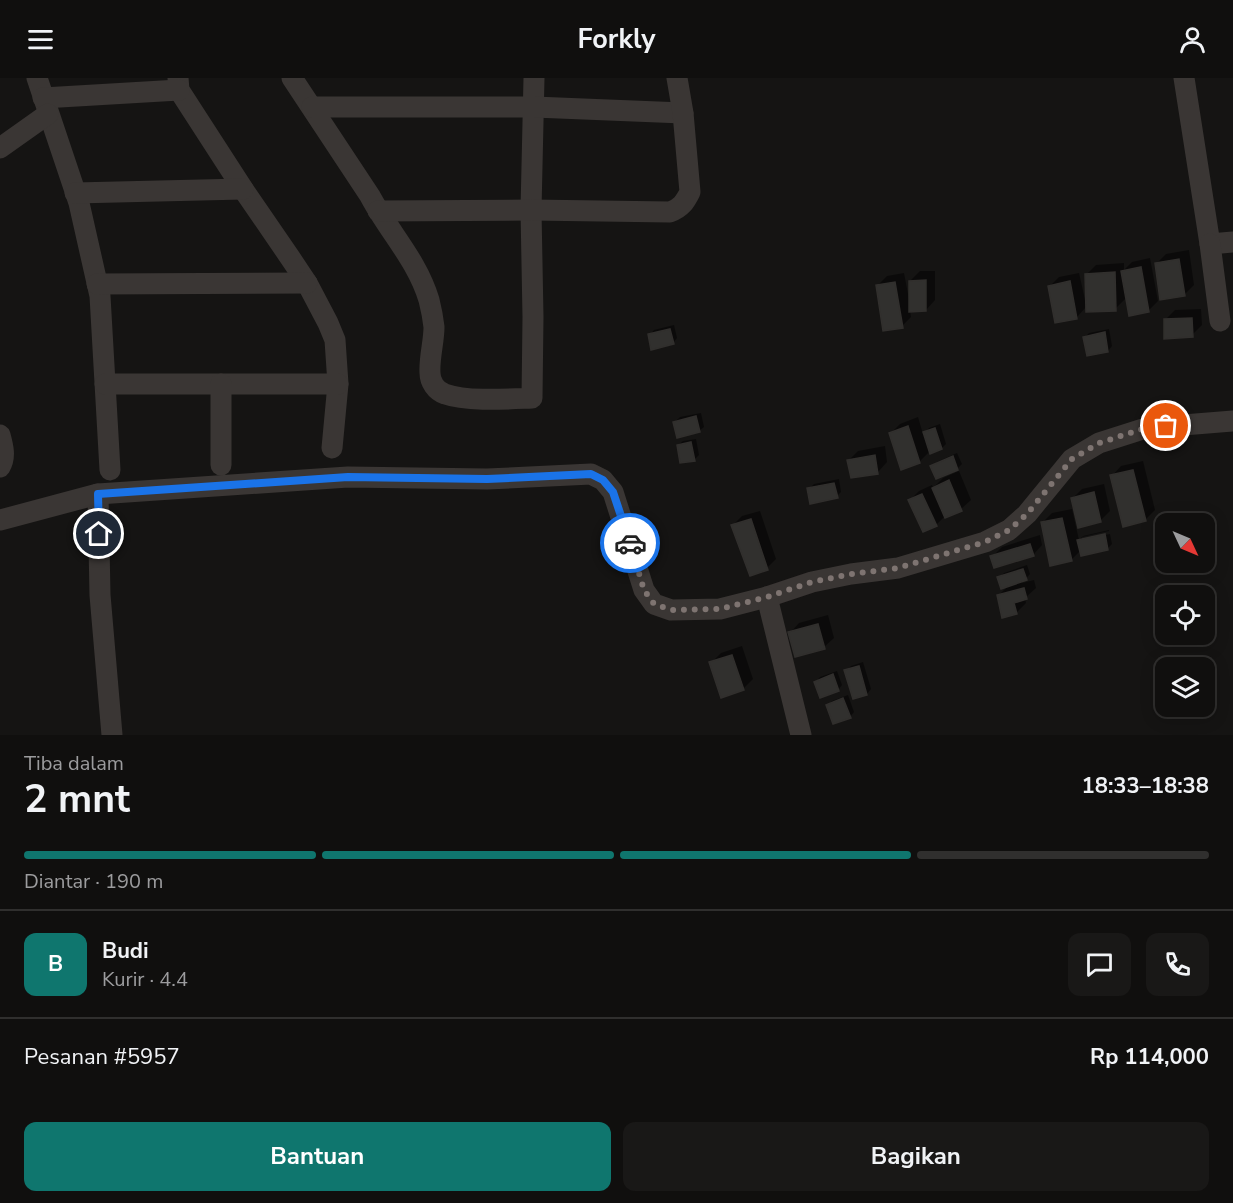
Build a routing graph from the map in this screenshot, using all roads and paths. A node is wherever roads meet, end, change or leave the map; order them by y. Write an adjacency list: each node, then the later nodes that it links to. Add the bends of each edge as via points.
1 (292, 78): 7 (street)
2 (534, 78): 8 (street)
3 (677, 78): 9 (street)
4 (1184, 78): 16 (street)
5 (178, 84): 6 (street); 11 (street)
6 (43, 97): 10 (street); 12 (street)
7 (312, 107): 8 (street); 14 (street)
8 (534, 107): 9 (street); 13 (street)
9 (682, 113): 13 (street, via 690,192 677,209)
10 (0, 148)
11 (243, 189): 12 (street); 17 (street)
12 (75, 193): 18 (street)
13 (531, 210): 14 (street); 14 (street, via 532,398 497,400 458,397 434,387 430,375 434,327 429,300 413,261)
14 (378, 211)
15 (1233, 242): 16 (street)
16 (1210, 244): 19 (street)
17 (307, 283): 18 (street); 22 (street, via 335,340)
18 (97, 284): 20 (street)
19 (1220, 321)
20 (105, 384): 21 (street); 28 (street)
21 (221, 384): 22 (street); 26 (street)
22 (338, 384): 25 (street)
23 (1233, 422): 31 (street, via 1146,428 1099,443 1072,459 1009,530 985,542 898,568 812,582)
24 (0, 435): 27 (street, via 4,453)
25 (332, 448)
26 (221, 465)
27 (0, 467)
28 (110, 470)
29 (98, 494): 30 (street); 31 (street, via 348,477 487,479 591,474 613,492 644,590 654,604 671,610 720,609); 32 (street, via 100,595)
30 (0, 520)
31 (767, 597): 33 (street)
32 (112, 735)
33 (801, 735)

